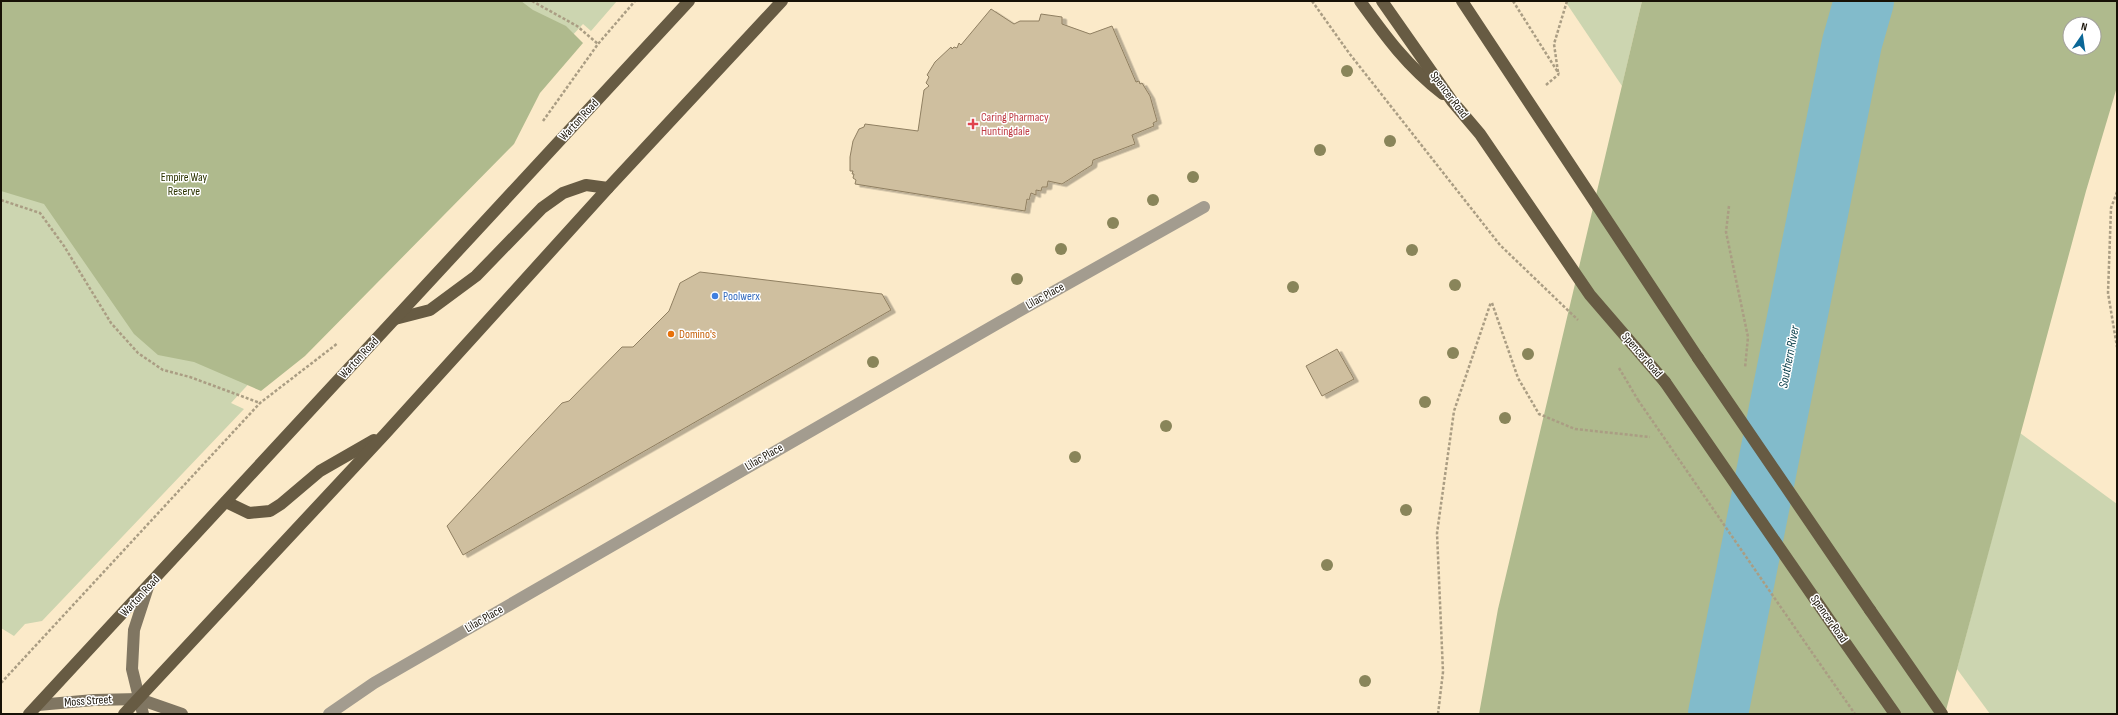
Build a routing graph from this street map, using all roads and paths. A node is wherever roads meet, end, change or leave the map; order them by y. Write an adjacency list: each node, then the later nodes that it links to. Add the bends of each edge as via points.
1 (532, 1): 11 (path, via 577,26)
2 (635, 1): 11 (path)
3 (689, 1): 19 (main road, Warton Road)
4 (782, 1): 14 (main road)
5 (1312, 1): 20 (path, via 1349,53 1500,245)
6 (1360, 1): 12 (main road, via 1398,53 1422,78)
7 (1382, 1): 12 (main road, Spencer Road)
8 (1462, 1): 41 (main road, bridge, via 1698,358)
9 (1513, 1): 10 (path, via 1558,74 1554,44)
10 (1567, 1)
11 (598, 44): 13 (path)
12 (1452, 101): 40 (main road, Spencer Road, bridge, via 1480,134 1590,295 1665,382)
13 (538, 128)
14 (608, 188): 19 (main road, via 586,186 563,193 542,208 476,276 430,310); 26 (main road)
15 (2117, 192): 22 (path, via 2111,208 2108,293)
16 (1, 200): 25 (path, via 40,213 64,246 111,324 138,353 163,370 190,377)
17 (1728, 206): 24 (path, via 1726,232 1748,337)
18 (1204, 207): 37 (street, Lilac Place, via 381,679)
19 (395, 319): 28 (main road, Warton Road)
20 (1579, 322)
21 (340, 342): 25 (path)
22 (2117, 347)
23 (1617, 364): 39 (path, bridge, via 1638,400)
24 (1745, 368)
25 (260, 403): 30 (path)
26 (385, 434): 28 (main road, via 320,471 270,511 249,513); 31 (main road)
27 (1650, 437): 38 (path, via 1575,428 1539,414 1518,378 1492,302 1454,411 1437,533 1443,672)
28 (226, 502): 29 (main road, Warton Road)
29 (148, 587): 31 (street, via 134,630 132,669); 32 (main road, Warton Road)
30 (1, 683)
31 (139, 699): 32 (street, Moss Street); 34 (main road); 35 (street); 36 (street, Moss Street)
32 (38, 705): 33 (main road, Warton Road)
33 (29, 714)
34 (124, 714)
35 (142, 714)
36 (182, 714)
37 (329, 714)
38 (1438, 714)
39 (1855, 714)
40 (1895, 714)
41 (1942, 714)

